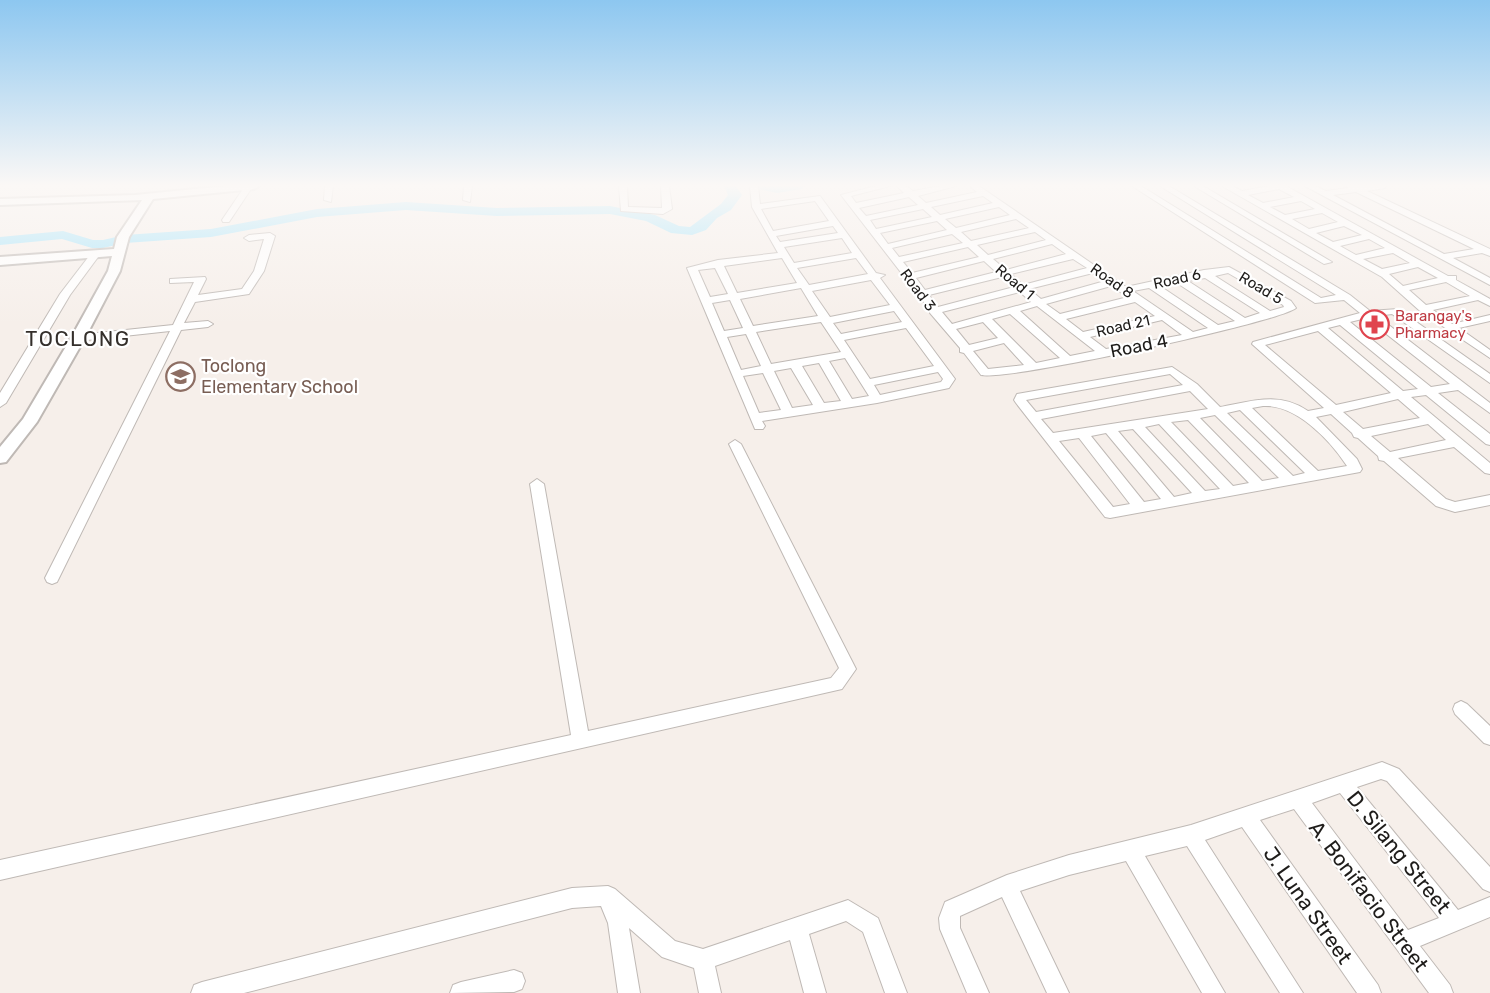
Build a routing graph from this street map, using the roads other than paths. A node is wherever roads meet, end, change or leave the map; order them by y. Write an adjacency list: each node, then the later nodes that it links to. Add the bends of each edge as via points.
1 (128, 232): 21 (street)
2 (769, 232): 27 (street)
3 (842, 232): 16 (street)
4 (874, 232): 25 (street, Road 3)
5 (950, 232): 25 (street)
6 (958, 232): 22 (street, Road 1)
7 (1022, 232): 22 (street)
8 (1041, 232): 20 (street, Road 8)
9 (1210, 232): 47 (street)
10 (1244, 232): 41 (street)
11 (1281, 232): 41 (street, via 1332,261)
12 (1308, 232): 24 (street)
13 (1366, 232): 17 (street)
14 (1398, 232): 23 (street)
15 (1446, 232): 18 (street)
16 (844, 235): 27 (street); 30 (street)
17 (1372, 236): 24 (street); 26 (street)
18 (1454, 236): 23 (street); 28 (street)
19 (249, 237): 68 (street, via 270,236 259,271 245,292)
20 (1054, 241): 31 (street, Road 8); 33 (street)
21 (121, 244): 29 (street); 97 (street, via 114,271)
22 (971, 244): 33 (street, Road 1); 36 (street)
23 (1419, 244): 32 (street)
24 (1331, 245): 34 (street)
25 (886, 248): 36 (street, Road 3)
26 (1396, 249): 34 (street); 38 (street)
27 (780, 250): 37 (street); 40 (street)
28 (1486, 251): 32 (street)
29 (96, 253): 35 (street); 121 (street, via 65,294)
30 (857, 255): 40 (street); 50 (street)
31 (1075, 255): 42 (street, Road 8); 45 (street)
32 (1444, 257): 49 (street)
33 (985, 258): 45 (street, Road 1); 51 (street)
34 (1354, 258): 48 (street)
35 (0, 261)
36 (896, 261): 51 (street, Road 3)
37 (718, 263): 64 (street); 69 (street, via 692,268)
38 (1421, 263): 48 (street); 52 (street)
39 (207, 266): 53 (street)
40 (791, 266): 59 (street)
41 (1301, 268): 47 (street); 65 (street)
42 (1095, 269): 56 (street, Road 8); 60 (street)
43 (1490, 269): 49 (street)
44 (1229, 270): 46 (street, Road 6); 73 (street, Road 5)
45 (1004, 273): 60 (street, Road 1); 63 (street)
46 (1204, 273): 54 (street, Road 6); 78 (street)
47 (1275, 273): 65 (street, via 1319,301)
48 (1380, 273): 61 (street)
49 (1474, 273): 52 (street); 57 (street)
50 (879, 275): 59 (street); 72 (street)
51 (908, 277): 63 (street, Road 3)
52 (1447, 278): 61 (street); 66 (street)
53 (201, 279): 55 (street); 68 (street)
54 (1178, 279): 58 (street, Road 6); 84 (street)
55 (174, 281)
56 (1113, 282): 62 (street, Road 8); 70 (street, Road 3)
57 (1490, 282)
58 (1151, 285): 62 (street, Road 6); 92 (street)
59 (804, 287): 64 (street); 83 (street)
60 (1023, 288): 70 (street, Road 1); 75 (street)
61 (1401, 289): 74 (street)
62 (1125, 290): 67 (street, Road 8)
63 (921, 294): 75 (street, Road 3)
64 (732, 296): 69 (street); 93 (street)
65 (1346, 297): 77 (street)
66 (1479, 297): 71 (street); 74 (street)
67 (1137, 298): 79 (street, Road 8); 80 (street)
68 (192, 299): 88 (street)
69 (707, 301): 94 (street)
70 (1039, 303): 76 (street, Road 3); 80 (street, Road 1)
71 (1490, 303)
72 (897, 307): 83 (street); 87 (street)
73 (1291, 308): 78 (street, Road 4)
74 (1424, 309): 89 (street)
75 (934, 311): 90 (street, Road 3)
76 (1013, 311): 81 (street, Road 3); 107 (street)
77 (1369, 314): 85 (street); 114 (street, via 1397,312); 116 (street)
78 (1270, 315): 84 (street, Road 4)
79 (1163, 316): 95 (street, Road 21); 96 (street, Road 8)
80 (1061, 317): 95 (street, Road 1)
81 (986, 318): 90 (street, Road 3); 99 (street)
82 (1490, 318): 89 (street)
83 (825, 319): 93 (street); 98 (street)
84 (1244, 322): 92 (street, Road 4)
85 (1343, 322): 91 (street); 118 (street)
86 (208, 324): 88 (street)
87 (909, 324): 98 (street); 110 (street)
88 (178, 327): 97 (street); 154 (street)
89 (1451, 327): 101 (street)
90 (948, 328): 102 (street, Road 3)
91 (1321, 328): 119 (street); 127 (street, via 1257,344)
92 (1217, 329): 96 (street, Road 4)
93 (748, 331): 94 (street); 111 (street)
94 (721, 335): 113 (street)
95 (1082, 335): 103 (street, Road 1)
96 (1191, 336): 103 (street, Road 4)
97 (78, 338): 143 (street, via 29,422)
98 (837, 338): 104 (street)
99 (1007, 339): 102 (street); 109 (street)
100 (1490, 343): 101 (street)
101 (1478, 346): 105 (street)
102 (964, 350): 112 (street, Road 3)
103 (1104, 353): 107 (street, Road 4)
104 (848, 354): 106 (street); 115 (street)
105 (1490, 355)
106 (822, 359): 108 (street); 122 (street)
107 (1068, 360): 109 (street, Road 4)
108 (795, 364): 111 (street); 124 (street)
109 (1033, 367): 112 (street, Road 4)
110 (941, 368): 115 (street); 120 (street, via 949,379 945,385)
111 (768, 369): 113 (street); 128 (street)
112 (985, 373)
113 (737, 374): 128 (street, via 757,422)
114 (1490, 379)
115 (867, 383): 120 (street)
116 (1460, 386): 118 (street); 125 (street)
117 (1193, 387): 126 (street); 130 (street); 130 (street, via 1178,372 1167,369 1021,397)
118 (1427, 390): 119 (street); 139 (street)
119 (1401, 395): 127 (street); 133 (street)
120 (877, 399): 122 (street)
121 (0, 403)
122 (848, 404): 124 (street)
123 (1243, 406): 126 (street); 131 (street, via 1276,402 1292,406); 145 (street)
124 (821, 408): 128 (street)
125 (1490, 409)
126 (1218, 411): 129 (street); 146 (street)
127 (1332, 411): 131 (street); 137 (street)
128 (788, 413)
129 (1190, 415): 132 (street); 148 (street)
130 (1034, 416): 138 (street)
131 (1305, 416): 145 (street, via 1356,466)
132 (1162, 420): 134 (street); 149 (street)
133 (1430, 420): 137 (street); 140 (street)
134 (1136, 424): 135 (street); 150 (street)
135 (1108, 428): 136 (street); 152 (street)
136 (1082, 433): 138 (street); 153 (street)
137 (1358, 434): 142 (street)
138 (1051, 438): 153 (street, via 1108,511)
139 (1490, 441)
140 (1457, 442): 142 (street); 144 (street)
141 (735, 444): 157 (street, via 848,669 836,684)
142 (1384, 457): 151 (street, via 1448,506)
143 (0, 458)
144 (1490, 470)
145 (1314, 475): 146 (street)
146 (1289, 480): 148 (street)
147 (537, 484): 157 (street)
148 (1259, 486): 149 (street)
149 (1230, 491): 150 (street)
150 (1202, 496): 152 (street)
151 (1490, 500)
152 (1170, 501): 153 (street)
153 (1140, 507)
154 (52, 578)
155 (1461, 709): 156 (street)
156 (1490, 737)
157 (581, 740): 163 (street)
158 (1342, 782): 159 (street); 164 (street, via 1382,770 1389,772); 168 (street, D. Silang Street)
159 (1297, 798): 160 (street); 170 (street, A. Bonifacio Street)
160 (1246, 816): 161 (street); 184 (street, J. Luna Street)
161 (1191, 835): 162 (street); 183 (street)
162 (1130, 849): 165 (street); 182 (street)
163 (0, 870)
164 (1490, 882)
165 (1007, 885): 180 (street, via 952,909 949,918 950,929); 181 (street)
166 (608, 896): 171 (street, via 669,950); 174 (street, via 572,898); 176 (street, via 618,923)
167 (1490, 907): 168 (street)
168 (1455, 922): 170 (street)
169 (796, 928): 171 (street); 178 (street); 179 (street, via 848,910 871,925)
170 (1404, 942): 185 (street, A. Bonifacio Street)
171 (703, 960): 177 (street)
172 (514, 981): 173 (street)
173 (487, 990): 175 (street)
174 (202, 993)
175 (461, 993)
176 (629, 993)
177 (710, 993)
178 (815, 993)
179 (896, 993)
180 (978, 993)
181 (1058, 993)
182 (1214, 993)
183 (1292, 993)
184 (1370, 993)
185 (1442, 993)

